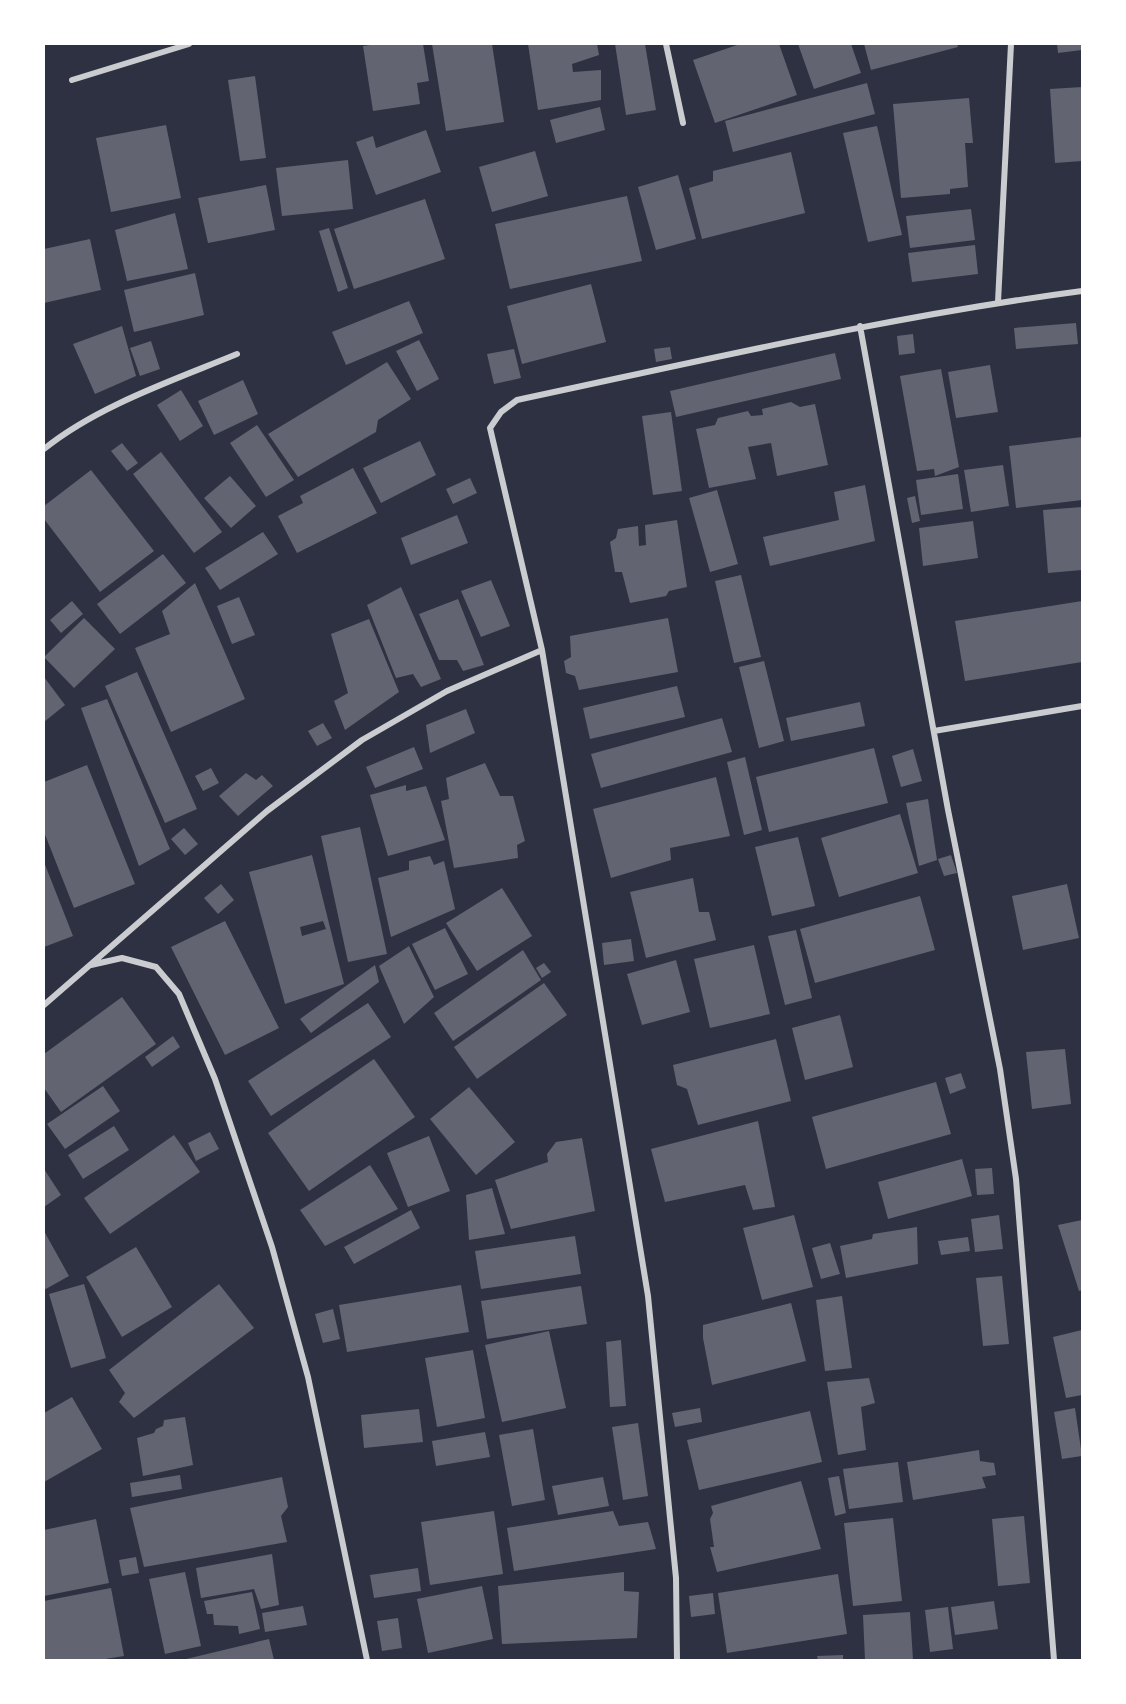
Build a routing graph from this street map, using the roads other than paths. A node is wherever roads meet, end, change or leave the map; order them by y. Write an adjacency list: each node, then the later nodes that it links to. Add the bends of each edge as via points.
1 (189, 44): 4 (street)
2 (666, 44): 5 (street)
3 (1011, 44): 7 (street)
4 (72, 80)
5 (682, 123)
6 (1083, 291): 7 (street)
7 (998, 302): 8 (street)
8 (860, 326): 11 (street, via 517,400 501,411 490,428); 13 (street)
9 (237, 354): 10 (street, via 124,401)
10 (44, 449)
11 (542, 650): 14 (street, via 447,691 362,740 267,812); 17 (street, via 648,1296 676,1578)
12 (1083, 706): 13 (street)
13 (934, 731): 18 (street, via 999,1069 1016,1179)
14 (91, 965): 15 (street); 16 (street, via 122,958 156,967 179,994 214,1079 272,1247 308,1377)
15 (44, 1005)
16 (367, 1660)
17 (677, 1660)
18 (1053, 1660)

